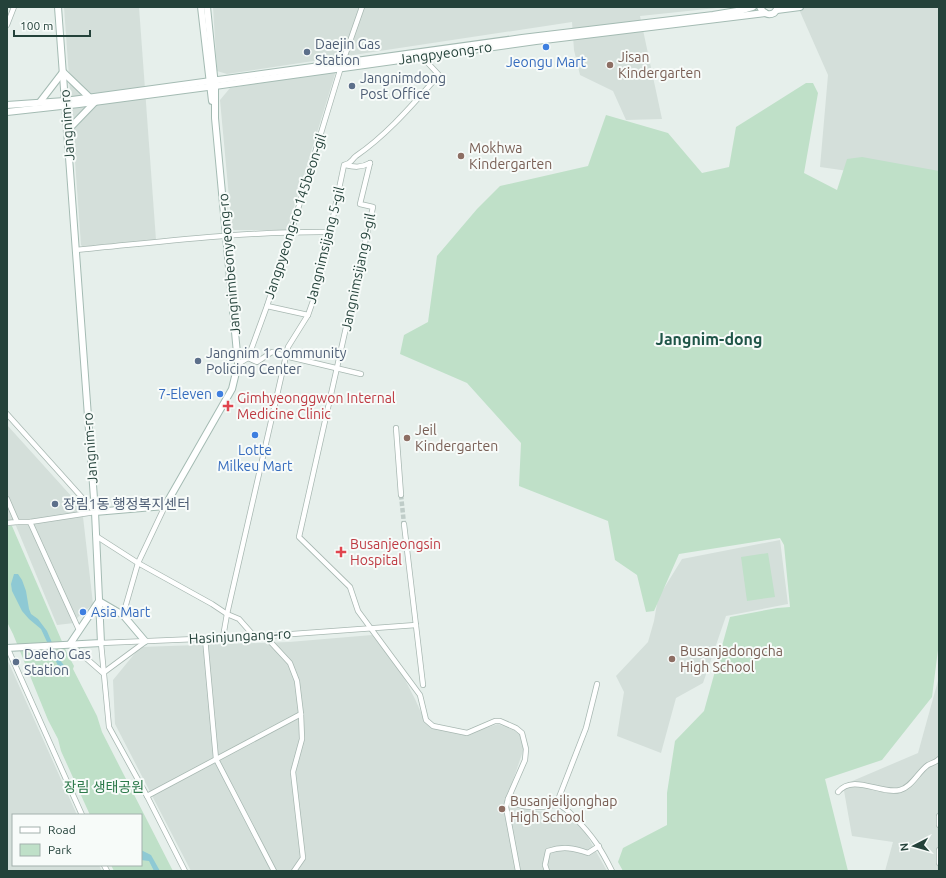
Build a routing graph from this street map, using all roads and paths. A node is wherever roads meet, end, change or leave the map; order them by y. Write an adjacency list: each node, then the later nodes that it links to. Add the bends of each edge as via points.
1 (14, 7): 14 (street)
2 (58, 7): 17 (street, Jangnim-ro)
3 (201, 7): 18 (street)
4 (207, 7): 18 (street)
5 (362, 7): 16 (street, Jangpyeong-ro 145beon-gil)
6 (737, 7): 11 (street)
7 (753, 7): 11 (street, Jangpyeong-ro)
8 (760, 7): 12 (street)
9 (800, 7): 10 (street, Jangpyeong-ro)
10 (778, 8): 12 (street, Jangpyeong-ro, via 772,14)
11 (726, 13): 13 (street, Jangpyeong-ro)
12 (765, 13): 13 (street, Jangpyeong-ro)
13 (650, 24): 15 (street, Jangpyeong-ro)
14 (7, 25)
15 (425, 54): 16 (street, Jangpyeong-ro); 26 (street, via 425,60 439,75 378,139 351,163)
16 (342, 65): 18 (street, Jangpyeong-ro); 27 (street, Jangpyeong-ro 145beon-gil)
17 (63, 72): 19 (street); 20 (street); 22 (street, Jangnim-ro)
18 (212, 84): 19 (street, Jangpyeong-ro); 21 (street, Jangpyeong-ro); 29 (street, Jangnimbeonyeong-ro)
19 (89, 97): 22 (street, Jangpyeong-ro)
20 (40, 102): 22 (street, Jangpyeong-ro); 23 (street, Jangpyeong-ro)
21 (95, 102): 22 (street, Jangpyeong-ro); 25 (street)
22 (65, 103): 24 (street, Jangpyeong-ro); 25 (street, Jangnim-ro)
23 (7, 105)
24 (7, 112)
25 (68, 131): 30 (street, Jangnim-ro)
26 (344, 165): 28 (street, Jangnimsijang 5-gil); 36 (street, Jangnimsijang 9-gil, via 363,167 370,163 360,204 373,207)
27 (291, 232): 28 (street); 29 (street); 31 (street, Jangpyeong-ro 145beon-gil)
28 (330, 232): 32 (street, Jangnimsijang 5-gil, via 319,284)
29 (226, 235): 30 (street); 35 (street, Jangnimbeonyeong-ro)
30 (76, 250): 43 (street, Jangnim-ro)
31 (266, 306): 32 (street); 34 (street, Jangpyeong-ro 145beon-gil)
32 (308, 315): 33 (street, Jangnimsijang 5-gil, via 288,346)
33 (286, 356): 34 (street, via 272,352 256,362); 36 (street); 51 (street, Jangnimsijang 5-gil)
34 (248, 358): 35 (street)
35 (238, 364): 42 (street, Jangnimbeonyeong-ro, via 232,389)
36 (338, 369): 37 (street); 54 (street, Jangnimsijang 9-gil, via 299,537 350,587 358,611)
37 (361, 374)
38 (7, 414): 43 (street)
39 (396, 428): 40 (street)
40 (401, 495)
41 (7, 499): 44 (street)
42 (165, 506): 43 (street); 49 (street)
43 (95, 512): 45 (street); 48 (street, Jangnim-ro)
44 (17, 522): 45 (street); 46 (street)
45 (30, 522): 55 (street)
46 (7, 523)
47 (404, 524): 53 (street)
48 (96, 536): 49 (street); 50 (street, Jangnim-ro)
49 (138, 563): 51 (street); 52 (street)
50 (99, 601): 52 (street); 55 (street); 61 (street, Jangnim-ro)
51 (227, 614): 56 (street, via 239,619); 59 (street, Jangnimsijang 5-gil)
52 (123, 615): 60 (street)
53 (416, 625): 54 (street, Hasinjungang-ro); 66 (street)
54 (370, 628): 57 (street, Hasinjungang-ro); 72 (street, via 420,695 426,720 433,726 467,733 495,721 516,728 522,733 526,749 525,760)
55 (79, 630): 62 (street)
56 (254, 636): 57 (street, Hasinjungang-ro); 59 (street, Hasinjungang-ro)
57 (266, 636): 67 (street, via 290,663 297,681)
58 (205, 638): 59 (street, Hasinjungang-ro); 60 (street, Hasinjungang-ro); 68 (street)
59 (223, 638)
60 (145, 641): 61 (street, Hasinjungang-ro); 64 (street)
61 (101, 643): 62 (street, Hasinjungang-ro); 64 (street, Jangnim-ro)
62 (68, 644): 63 (street, Hasinjungang-ro); 64 (street)
63 (8, 648): 74 (street)
64 (103, 673): 71 (street, Jangnim-ro, via 109,727)
65 (597, 684): 73 (street, via 586,728)
66 (423, 685)
67 (301, 714): 68 (street); 82 (street, via 302,739 293,772 303,858)
68 (216, 759): 71 (street); 81 (street)
69 (939, 759): 70 (street, via 900,790 882,790 866,784 841,788)
70 (838, 792)
71 (147, 796): 80 (street, Jangnim-ro)
72 (508, 799): 73 (street, via 517,805); 83 (street, via 506,807)
73 (556, 805): 77 (street, via 569,811)
74 (82, 814)
75 (939, 816): 76 (street)
76 (939, 825)
77 (599, 846): 84 (street, via 588,853 575,848 560,847 548,851 545,864); 85 (street)
78 (939, 850): 79 (street)
79 (939, 863)
80 (185, 871)
81 (274, 871)
82 (294, 871)
83 (518, 871)
84 (548, 871)
85 (612, 871)

